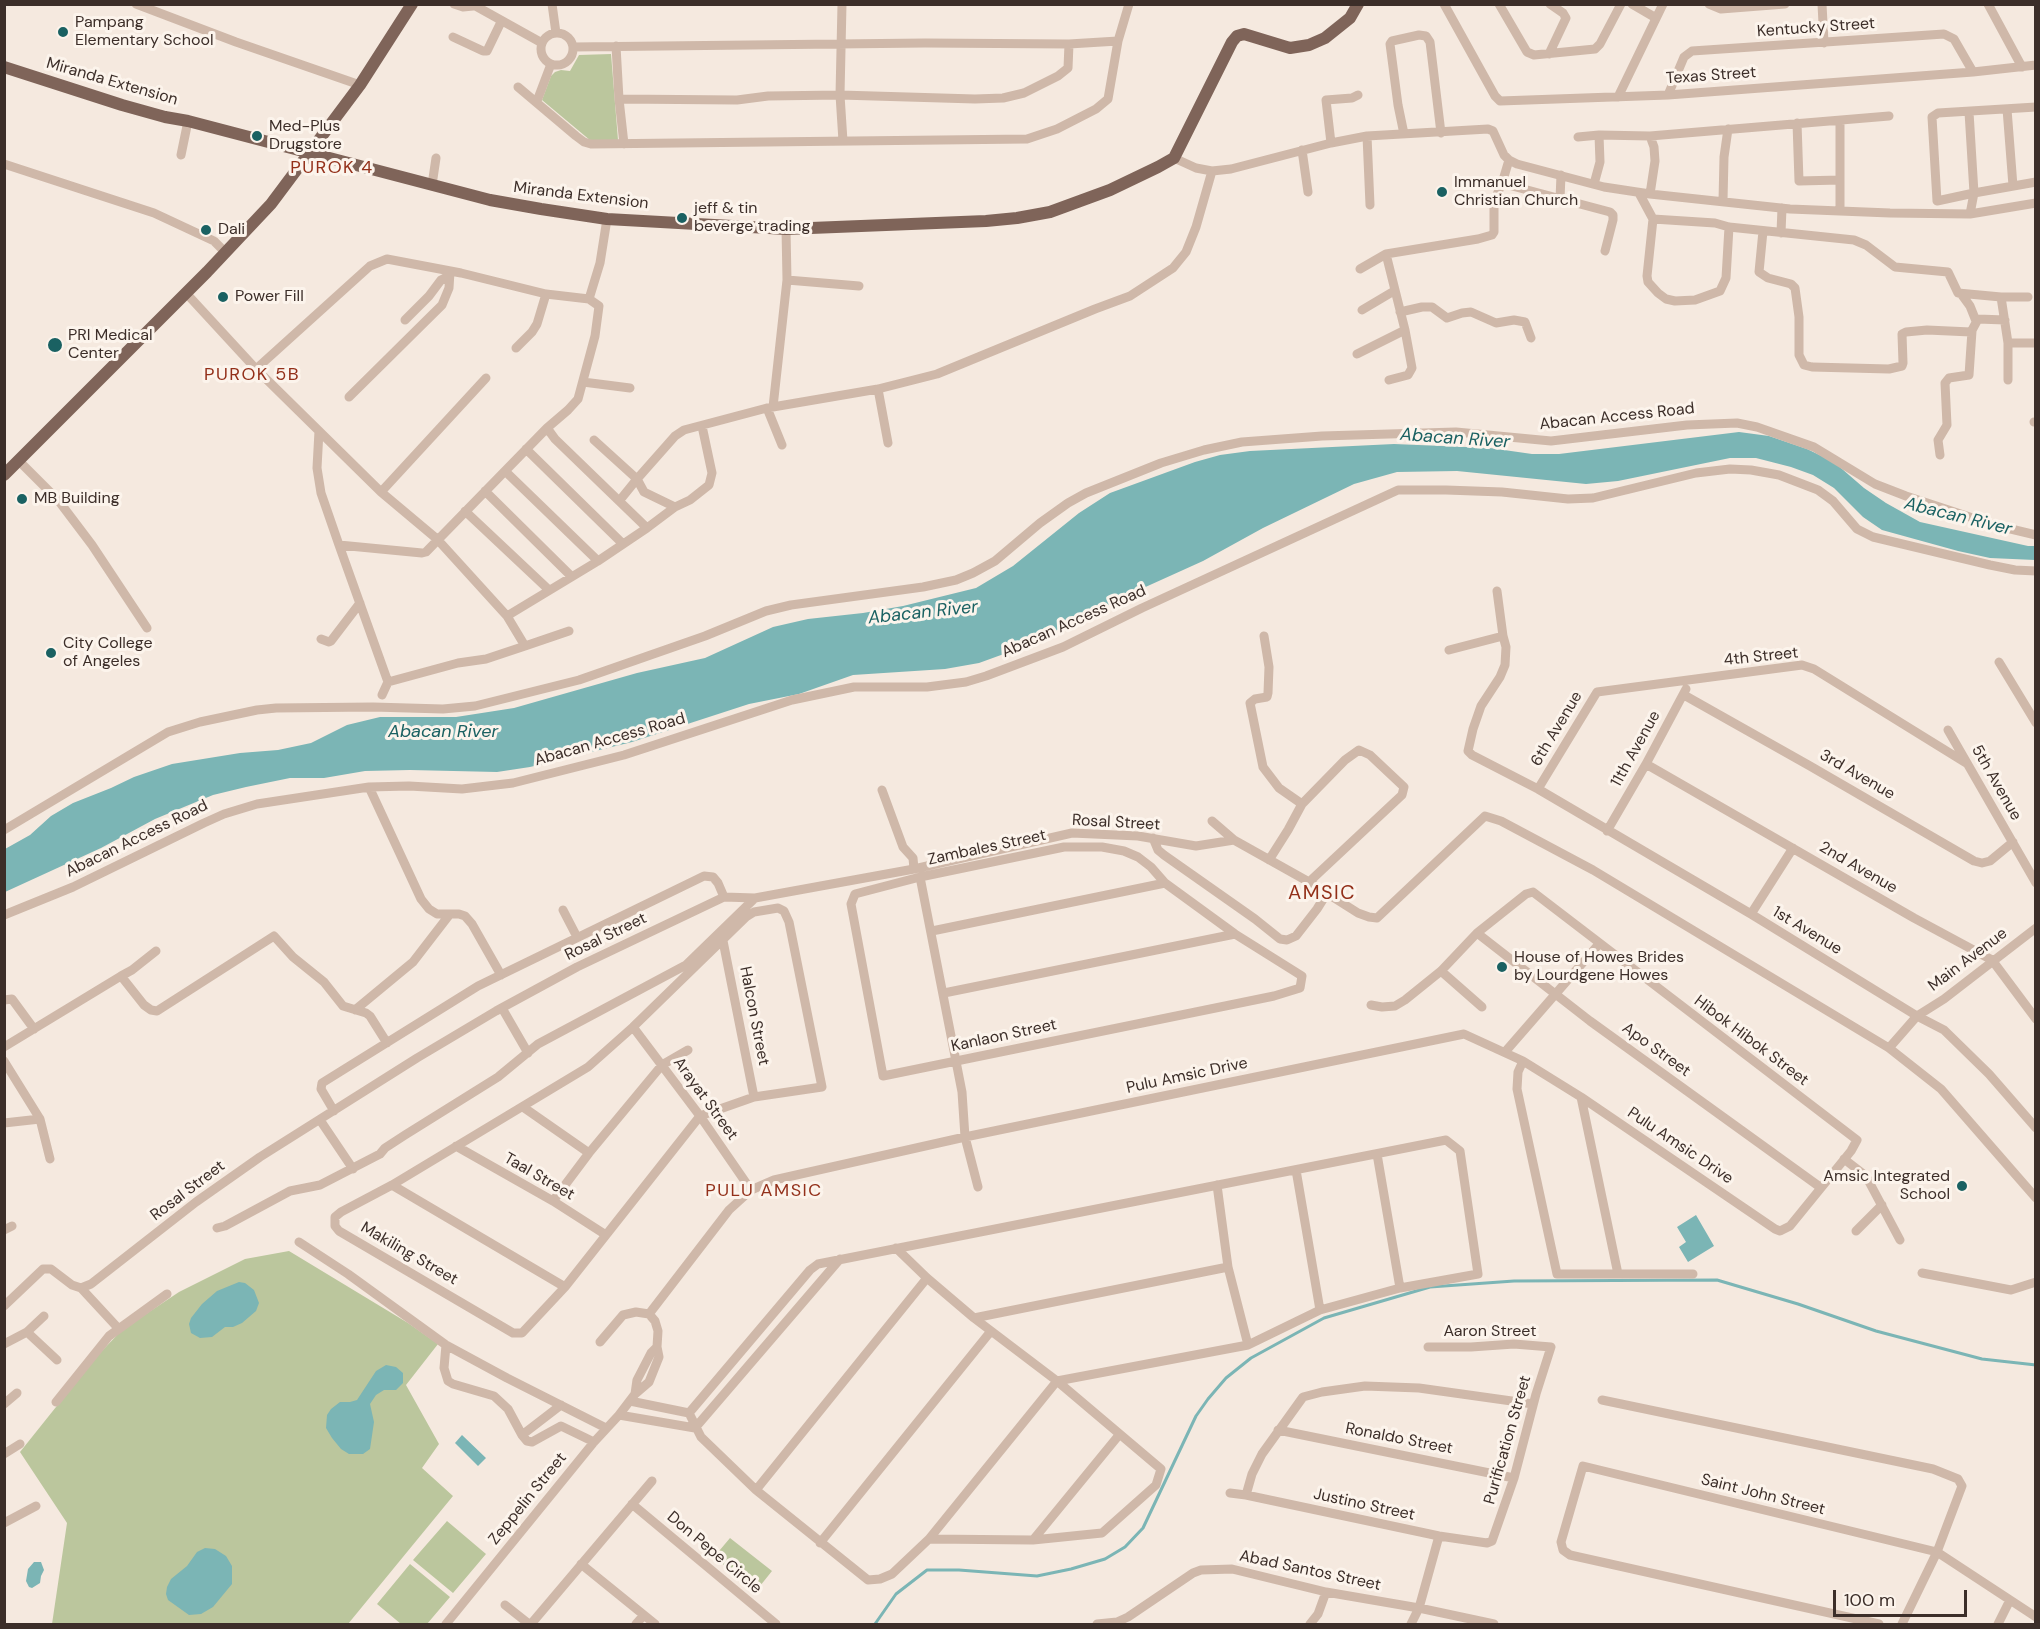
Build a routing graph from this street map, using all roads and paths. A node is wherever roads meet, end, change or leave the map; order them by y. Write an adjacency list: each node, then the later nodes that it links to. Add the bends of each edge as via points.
1 (136, 4): 38 (street)
2 (412, 4): 38 (main road)
3 (454, 4): 18 (street)
4 (552, 4): 23 (street)
5 (842, 4): 28 (street)
6 (1129, 4): 25 (street)
7 (1358, 4): 67 (main road, via 1350,18 1309,45 1290,48 1244,34 1237,36)
8 (1444, 4): 43 (street, Texas Street, via 1500,101)
9 (1499, 4): 32 (street, via 1527,52)
10 (1550, 4): 32 (street, via 1566,18)
11 (1621, 4): 32 (street, via 1594,49)
12 (1632, 4): 21 (street)
13 (1663, 4): 21 (street)
14 (1709, 4): 20 (street, via 1721,9)
15 (1785, 4): 19 (street)
16 (1822, 4): 27 (street)
17 (1988, 4): 36 (street)
18 (472, 5): 22 (street)
19 (1779, 5): 20 (street)
20 (1742, 6)
21 (1656, 18): 43 (street)
22 (501, 22): 24 (street, via 487,51); 26 (street)
23 (556, 33): 26 (street); 31 (street, via 566,35)
24 (453, 37)
25 (1118, 41): 29 (street); 60 (street, via 1108,99 1096,109 1040,136)
26 (542, 43): 33 (street, via 541,53)
27 (1824, 43): 37 (street, Kentucky Street, via 1944,34 1954,39); 42 (street, Kentucky Street, via 1692,51 1684,57)
28 (841, 44): 29 (street); 30 (street); 40 (street)
29 (1069, 44): 40 (street, via 1068,68 1024,93 1003,98)
30 (616, 46): 31 (street); 44 (street)
31 (573, 47): 33 (street, via 567,62)
32 (1549, 54)
33 (550, 64): 45 (street)
34 (2036, 65): 36 (street, Texas Street)
35 (4, 67): 50 (main road, Miranda Extension, via 122,105)
36 (2022, 67): 37 (street, Texas Street)
37 (1973, 72): 42 (street, Texas Street)
38 (360, 85): 64 (main road)
39 (518, 87): 45 (street)
40 (840, 95): 44 (street); 60 (street)
41 (1358, 95): 61 (street, via 1326,100)
42 (1668, 95): 43 (street, Texas Street)
43 (1618, 98)
44 (619, 99): 62 (street)
45 (537, 101): 62 (street, via 584,142)
46 (2036, 107): 47 (street)
47 (2007, 110): 48 (street); 77 (street)
48 (1969, 112): 80 (street); 80 (street, via 1938,113 1932,117 1937,201)
49 (1889, 116): 51 (street)
50 (188, 121): 64 (main road, Miranda Extension); 65 (street)
51 (1840, 121): 52 (street); 72 (street)
52 (1797, 123): 53 (street); 72 (street, via 1799,181)
53 (1728, 129): 58 (street); 83 (street)
54 (1441, 133): 55 (street); 55 (street, via 1430,42 1419,35 1392,40 1390,44); 68 (street, via 1488,129 1493,131)
55 (1404, 134): 56 (street)
56 (1367, 135): 61 (street); 85 (street)
57 (1599, 135): 58 (street); 59 (street); 75 (street)
58 (1650, 136): 81 (street, via 1655,161)
59 (1578, 137)
60 (843, 141): 62 (street)
61 (1331, 142): 63 (street)
62 (624, 144)
63 (1302, 150): 70 (street); 78 (street)
64 (310, 154): 76 (main road, Miranda Extension); 96 (main road)
65 (180, 155)
66 (436, 158): 76 (street)
67 (1174, 158): 70 (street); 92 (main road, Miranda Extension, via 1110,190 1050,212 986,220)
68 (1509, 160): 71 (street); 74 (street)
69 (4, 164): 96 (street, via 154,213 214,241)
70 (1212, 171): 127 (street, via 1186,252 1173,268 1130,296 952,369)
71 (1561, 176): 75 (street); 82 (street)
72 (1840, 180): 87 (street)
73 (2036, 182): 77 (street)
74 (1502, 183): 82 (street); 97 (street, via 1494,202 1492,235)
75 (1594, 184): 79 (street)
76 (432, 185): 89 (main road, Miranda Extension, via 490,200)
77 (2013, 186): 80 (street)
78 (1308, 192)
79 (1640, 193): 81 (street); 90 (street)
80 (1974, 193): 88 (street)
81 (1650, 194): 83 (street)
82 (1560, 199): 95 (street, via 1613,215)
83 (1723, 201): 86 (street)
84 (2036, 203): 88 (street)
85 (1370, 205)
86 (1782, 208): 87 (street); 94 (street)
87 (1840, 211): 88 (street)
88 (1970, 214)
89 (608, 219): 92 (main road, Miranda Extension); 108 (street)
90 (1653, 219): 91 (street); 91 (street, via 1648,282 1675,302 1719,291 1726,278)
91 (1729, 227): 93 (street)
92 (786, 229): 100 (street)
93 (1763, 231): 94 (street); 115 (street, via 1759,272 1795,288 1799,355 1804,365 1889,369 1902,366 1902,334 1906,332)
94 (1781, 233): 105 (street, via 1854,240 1866,244 1894,267 1948,272 1956,291)
95 (1605, 251)
96 (226, 252): 103 (main road)
97 (1386, 254): 98 (street); 102 (street)
98 (1360, 269)
99 (449, 274): 104 (street); 111 (street); 121 (street, via 387,259 370,266); 128 (street, via 442,305)
100 (787, 280): 101 (street); 129 (street)
101 (859, 285)
102 (1394, 291): 109 (street); 110 (street)
103 (186, 293): 121 (street); 138 (main road)
104 (546, 294): 108 (street); 119 (street, via 537,324)
105 (1962, 295): 106 (street); 113 (street)
106 (2001, 297): 107 (street); 112 (street)
107 (2028, 297)
108 (589, 299): 125 (street, via 599,306)
109 (1362, 310)
110 (1400, 312): 114 (street); 116 (street, via 1432,307 1444,318 1471,312 1496,323 1525,322)
111 (405, 320)
112 (2005, 320): 113 (street); 117 (street)
113 (1976, 321): 115 (street)
114 (1405, 330): 120 (street); 123 (street, via 1411,372)
115 (1972, 331): 137 (street, via 1969,375 1948,378 1945,383 1947,425 1938,440)
116 (1531, 338)
117 (2008, 343): 118 (street); 124 (street)
118 (2036, 343)
119 (516, 348)
120 (1357, 354)
121 (256, 369): 132 (street)
122 (486, 378): 143 (street)
123 (1389, 380)
124 (2008, 380)
125 (583, 382): 126 (street); 131 (street, via 578,399)
126 (630, 388)
127 (878, 389): 129 (street); 134 (street)
128 (349, 397)
129 (770, 407): 130 (street); 135 (street)
130 (702, 426): 141 (street, via 675,436); 145 (street, via 712,473 709,485)
131 (547, 428): 136 (street); 144 (street)
132 (319, 431): 143 (street); 151 (street, via 317,468 321,493)
133 (594, 440): 141 (street)
134 (888, 443)
135 (782, 445)
136 (526, 449): 139 (street); 150 (street)
137 (1940, 455)
138 (19, 461): 140 (main road); 159 (street, via 58,500 92,544)
139 (505, 471): 142 (street); 152 (street)
140 (4, 475)
141 (637, 479): 144 (street); 145 (street, via 644,492)
142 (485, 491): 146 (street); 154 (street)
143 (381, 492): 149 (street)
144 (620, 500): 147 (street)
145 (675, 507): 147 (street)
146 (465, 512): 149 (street); 155 (street)
147 (647, 528): 150 (street)
148 (2036, 535): 181 (street, Abacan Access Road, via 1906,496 1875,484 1814,447 1737,423 1551,441 1456,432 1265,439 1223,446 1161,464 1086,493 1040,523 995,561 956,580 766,611 579,680 475,706 276,708 200,722 168,732)
149 (437, 539): 151 (street, via 422,553); 158 (street)
150 (622, 543): 152 (street)
151 (339, 545): 157 (street)
152 (598, 561): 154 (street)
153 (2036, 571): 176 (street, Abacan Access Road, via 1990,565 1873,537 1857,529 1818,490 1779,474 1751,470 1696,473 1593,498 1406,489 1382,496 1084,638 966,682 927,687 854,687 792,700 624,755 494,786)
154 (571, 576): 155 (street)
155 (549, 590): 158 (street)
156 (1497, 591): 162 (street)
157 (360, 603): 163 (street, via 331,641); 168 (street)
158 (507, 616): 164 (street)
159 (147, 628)
160 (569, 631): 164 (street)
161 (1264, 636): 179 (street, via 1268,693 1267,697 1250,703 1263,767 1279,789)
162 (1503, 636): 165 (street); 177 (street, 1st Avenue, via 1505,665 1481,706 1468,751)
163 (321, 639)
164 (525, 646): 168 (street)
165 (1449, 650)
166 (1999, 662): 172 (street)
167 (1690, 681): 169 (street, 4th Street); 171 (street, 11th Avenue); 174 (street, 4th Street, via 1802,665)
168 (388, 682): 170 (street)
169 (1605, 691): 177 (street, 6th Avenue, via 1597,692)
170 (382, 695)
171 (1684, 695): 175 (street, 11th Avenue); 185 (street, 3rd Avenue, via 1974,861 1990,861)
172 (2036, 723)
173 (1948, 730): 174 (street, 5th Avenue)
174 (1966, 763): 185 (street, 5th Avenue)
175 (1646, 764): 182 (street, 11th Avenue); 186 (street, 2nd Avenue)
176 (369, 787): 198 (street, via 422,899 437,914); 200 (street, Abacan Access Road, via 280,799 224,814 73,887)
177 (1538, 789): 182 (street, 1st Avenue)
178 (882, 790): 188 (street, via 903,847 914,858)
179 (1302, 804): 187 (street); 190 (street, via 1359,750 1370,755 1404,787 1402,795)
180 (1212, 821): 184 (street)
181 (4, 830)
182 (1606, 831): 199 (street, 1st Avenue)
183 (1153, 838): 184 (street, Rosal Street, via 1196,846); 188 (street, Rosal Street, via 1072,833); 193 (street, via 1164,855 1280,939 1296,936)
184 (1234, 840): 187 (street)
185 (2013, 842): 192 (street, 5th Avenue)
186 (1793, 848): 199 (street); 209 (street, 2nd Avenue)
187 (1269, 860): 190 (street)
188 (914, 869): 196 (street, Rosal Street)
189 (920, 877): 191 (street, Zambales Street, via 1064,847 1102,847 1138,857); 194 (street, Zambales Street); 202 (street)
190 (1309, 882): 193 (street)
191 (1165, 883): 202 (street); 204 (street, Zambales Street)
192 (2036, 883)
193 (1327, 893): 227 (street, via 1358,913 1377,918 1485,816 1593,870)
194 (855, 894): 232 (street, Kanlaon Street, via 851,904 883,1076)
195 (724, 897): 196 (street, Rosal Street); 205 (street, via 713,877 704,876); 219 (street, Rosal Street, via 576,967)
196 (755, 898): 230 (street, via 686,965)
197 (563, 910): 205 (street)
198 (450, 914): 211 (street, via 465,916 472,924); 220 (street, via 412,962)
199 (1751, 914): 221 (street, 1st Avenue)
200 (4, 915)
201 (2036, 928): 209 (street, Main Avenue)
202 (932, 931): 214 (street)
203 (1477, 933): 207 (street, Hibok Hibok Street, via 1533,892); 210 (street, Hibok Hibok Street); 215 (street, Apo Street)
204 (1235, 934): 213 (street, Zambales Street); 214 (street)
205 (577, 937): 211 (street)
206 (723, 941): 223 (street, Makiling Street); 235 (street, Halcon Street); 235 (street, Makiling Street, via 754,912 778,908 784,911 822,1087)
207 (1599, 944): 215 (street); 249 (street, Hibok Hibok Street, via 1857,1140)
208 (156, 951): 212 (street)
209 (1992, 960): 221 (street, Main Avenue); 222 (street, 2nd Avenue)
210 (1441, 970): 217 (street, Hibok Hibok Street, via 1395,1006); 218 (street)
211 (501, 975): 225 (street)
212 (121, 976): 220 (street, via 144,1005 157,1011 274,936 324,982 343,1006); 224 (street)
213 (1302, 976): 232 (street, Kanlaon Street, via 1300,988 1291,992)
214 (944, 993): 232 (street)
215 (1555, 993): 229 (street); 255 (street, Apo Street)
216 (4, 1000): 224 (street, via 12,999)
217 (1371, 1005)
218 (1482, 1007)
219 (502, 1008): 230 (street); 238 (street, Rosal Street)
220 (355, 1010): 225 (street, via 370,1016)
221 (1917, 1016): 227 (street, Main Avenue); 243 (street, 1st Avenue, via 1944,1030)
222 (2036, 1019)
223 (633, 1026): 234 (street, Arayat Street); 237 (street, Makiling Street, via 588,1067)
224 (34, 1029): 226 (street)
225 (387, 1043): 238 (street, via 322,1083 321,1089)
226 (4, 1047)
227 (1889, 1048): 257 (street, via 1941,1089)
228 (688, 1050): 234 (street)
229 (1505, 1052): 233 (street, Pulu Amsic Drive); 244 (street, Pulu Amsic Drive, via 1470,1035 1458,1035)
230 (528, 1053): 250 (street, via 498,1077)
231 (4, 1061): 240 (street)
232 (956, 1061): 244 (street)
233 (1523, 1061): 236 (street, Pulu Amsic Drive); 269 (street, via 1517,1089 1557,1274)
234 (662, 1065): 239 (street, Arayat Street); 246 (street)
235 (754, 1097): 239 (street)
236 (1581, 1097): 255 (street, Pulu Amsic Drive, via 1780,1231 1790,1226); 269 (street)
237 (523, 1107): 245 (street, Makiling Street); 246 (street)
238 (334, 1111): 241 (street, Rosal Street)
239 (700, 1116): 256 (street, Arayat Street); 262 (street, Makiling Street)
240 (40, 1119): 242 (street); 248 (street)
241 (320, 1120): 250 (street); 274 (street, Rosal Street, via 260,1157 92,1284)
242 (4, 1123)
243 (2036, 1128)
244 (965, 1137): 254 (street); 256 (street, Pulu Amsic Drive, via 774,1180)
245 (456, 1146): 252 (street, Makiling Street); 258 (street, Taal Street)
246 (589, 1152): 258 (street)
247 (1377, 1154): 251 (street); 275 (street); 275 (street, via 1446,1140 1460,1151 1478,1274)
248 (50, 1159)
249 (1844, 1159): 255 (street); 259 (street, via 1866,1176)
250 (352, 1169): 260 (street, via 320,1185 278,1196)
251 (1296, 1170): 253 (street); 278 (street)
252 (392, 1185): 273 (street); 273 (street, Makiling Street, via 341,1212 335,1217 335,1226 513,1333 528,1328)
253 (1217, 1185): 265 (street); 267 (street)
254 (978, 1187)
255 (1820, 1187)
256 (751, 1190): 279 (street, Pulu Amsic Drive, via 729,1210)
257 (2036, 1198)
258 (553, 1201): 262 (street, Taal Street)
259 (1882, 1205): 261 (street); 263 (street)
260 (217, 1228)
261 (1856, 1231)
262 (606, 1235): 273 (street, Makiling Street)
263 (1900, 1240)
264 (299, 1242): 287 (street)
265 (896, 1248): 266 (street); 271 (street)
266 (840, 1259): 301 (street, via 810,1270); 305 (street)
267 (1228, 1267): 281 (street); 288 (street)
268 (1922, 1273): 272 (street, via 2011,1290)
269 (1618, 1274): 270 (street)
270 (1693, 1274)
271 (927, 1278): 281 (street); 314 (street)
272 (2036, 1282)
273 (565, 1287)
274 (81, 1288): 277 (street, via 51,1269 43,1269); 282 (street)
275 (1400, 1288): 278 (street)
276 (167, 1294): 282 (street)
277 (4, 1306)
278 (1320, 1310): 288 (street)
279 (649, 1314): 285 (street, via 623,1315); 294 (street, Zeppelin Street, via 655,1322 659,1357 649,1382)
280 (44, 1316): 284 (street)
281 (974, 1318): 283 (street)
282 (118, 1328): 296 (street)
283 (992, 1331): 292 (street); 324 (street)
284 (27, 1332): 286 (street); 291 (street)
285 (600, 1342)
286 (4, 1344)
287 (446, 1345): 299 (street); 307 (street, via 444,1368 448,1381 495,1396 508,1409)
288 (1248, 1345): 292 (street)
289 (1428, 1347): 290 (street, Aaron Street)
290 (1551, 1347): 298 (street, Purification Street)
291 (57, 1360)
292 (1057, 1381): 308 (street); 321 (street)
293 (17, 1393): 297 (street)
294 (633, 1397): 300 (street); 302 (street, Zeppelin Street)
295 (1602, 1400): 325 (street, via 1933,1469 1958,1479 1962,1486)
296 (56, 1402)
297 (4, 1404)
298 (1533, 1404): 306 (street, via 1419,1388 1365,1386 1303,1397); 312 (street, Purification Street)
299 (561, 1405): 304 (street); 307 (street)
300 (667, 1408): 301 (street); 303 (street)
301 (689, 1413): 305 (street)
302 (619, 1416): 303 (street); 304 (street, Zeppelin Street)
303 (666, 1423): 305 (street)
304 (606, 1428): 309 (street, Zeppelin Street)
305 (695, 1428): 314 (street)
306 (1278, 1430): 312 (street, Ronaldo Street); 316 (street, via 1252,1474)
307 (522, 1435): 309 (street, via 532,1442 561,1426)
308 (1119, 1435): 322 (street); 322 (street, via 1161,1469 1156,1485 1102,1533)
309 (594, 1442): 334 (street, Zeppelin Street)
310 (20, 1444): 311 (street)
311 (4, 1454)
312 (1514, 1478): 323 (street, Purification Street)
313 (652, 1481): 317 (street)
314 (756, 1490): 324 (street)
315 (1230, 1493): 316 (street, Justino Street)
316 (1246, 1495): 320 (street, Justino Street)
317 (632, 1504): 326 (street); 338 (street, Don Pepe Circle)
318 (36, 1506): 319 (street)
319 (4, 1523)
320 (1439, 1536): 323 (street, Justino Street); 330 (street)
321 (929, 1539): 322 (street); 324 (street, via 892,1574 868,1580)
322 (1034, 1540)
323 (1492, 1541)
324 (820, 1543)
325 (1937, 1552): 328 (street, Saint John Street); 343 (street, Saint John Street, via 1583,1466 1561,1542 1570,1555); 344 (street)
326 (581, 1564): 331 (street); 335 (street)
327 (1326, 1592): 330 (street, Abad Santos Street); 333 (street, Abad Santos Street, via 1232,1569 1201,1570); 340 (street)
328 (2010, 1600): 332 (street, Saint John Street); 345 (street)
329 (505, 1605): 335 (street)
330 (1419, 1608): 341 (street); 342 (street, Abad Santos Street)
331 (644, 1615): 336 (street); 337 (street)
332 (2036, 1617)
333 (1117, 1623): 339 (street, Abad Santos Street)
334 (446, 1624)
335 (530, 1624)
336 (636, 1624)
337 (655, 1624)
338 (776, 1624)
339 (1096, 1624)
340 (1310, 1624)
341 (1411, 1624)
342 (1494, 1624)
343 (1879, 1624)
344 (1902, 1624)
345 (1998, 1624)

